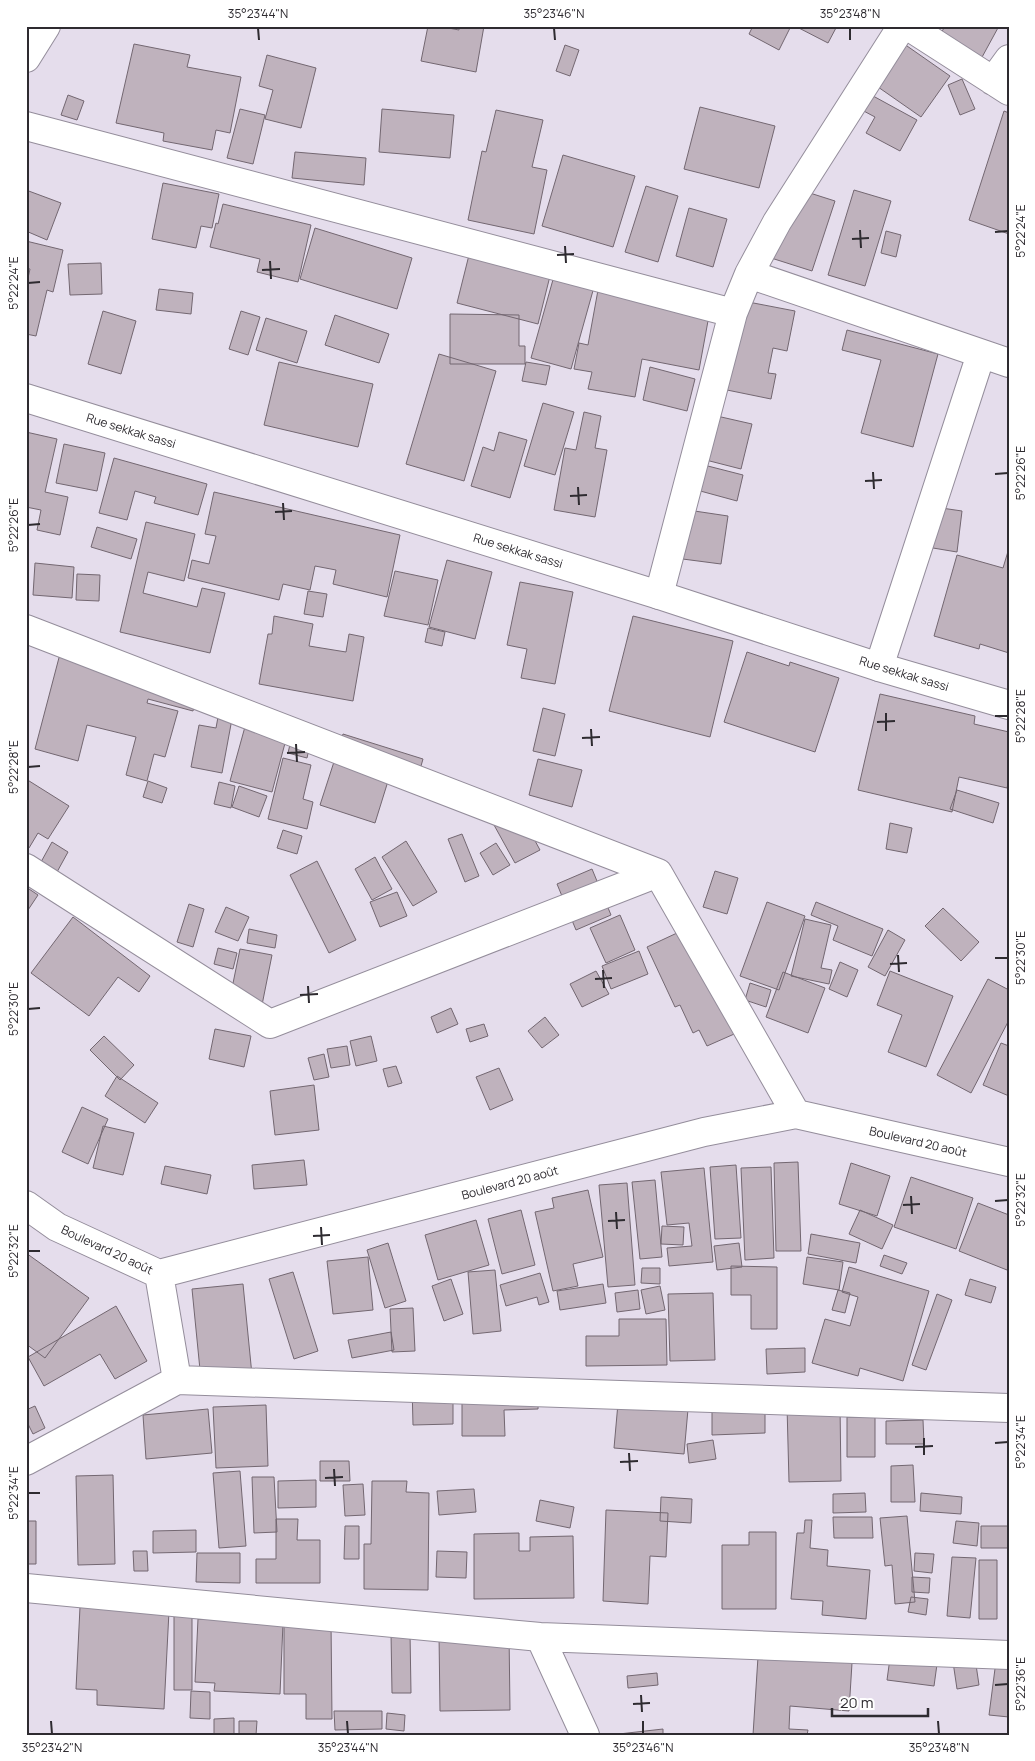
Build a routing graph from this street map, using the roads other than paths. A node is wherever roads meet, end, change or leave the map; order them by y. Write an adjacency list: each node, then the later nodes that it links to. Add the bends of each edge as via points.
1 (46, 26): 4 (street)
2 (902, 26): 8 (street, via 777,222)
3 (908, 26): 6 (street)
4 (26, 58)
5 (1009, 59): 6 (street)
6 (1001, 86)
7 (26, 126): 9 (street)
8 (749, 274): 9 (street); 10 (street)
9 (733, 313): 13 (street)
10 (981, 354): 11 (street); 15 (street)
11 (1009, 363)
12 (26, 398): 13 (street, Rue sekkak sassi)
13 (659, 595): 15 (street, Rue sekkak sassi)
14 (26, 629): 18 (street)
15 (878, 667): 16 (street, Rue sekkak sassi)
16 (1009, 704)
17 (26, 868): 18 (street, via 270,1024)
18 (658, 873): 19 (street)
19 (796, 1114): 20 (street, Boulevard 20 août); 22 (street, Boulevard 20 août, via 704,1132)
20 (1009, 1162)
21 (26, 1205): 22 (street, Boulevard 20 août, via 57,1227)
22 (159, 1274): 23 (street)
23 (177, 1380): 24 (street); 25 (street)
24 (1009, 1408)
25 (26, 1461)
26 (26, 1588): 27 (street)
27 (540, 1637): 28 (street); 29 (street)
28 (1009, 1655)
29 (585, 1735)

